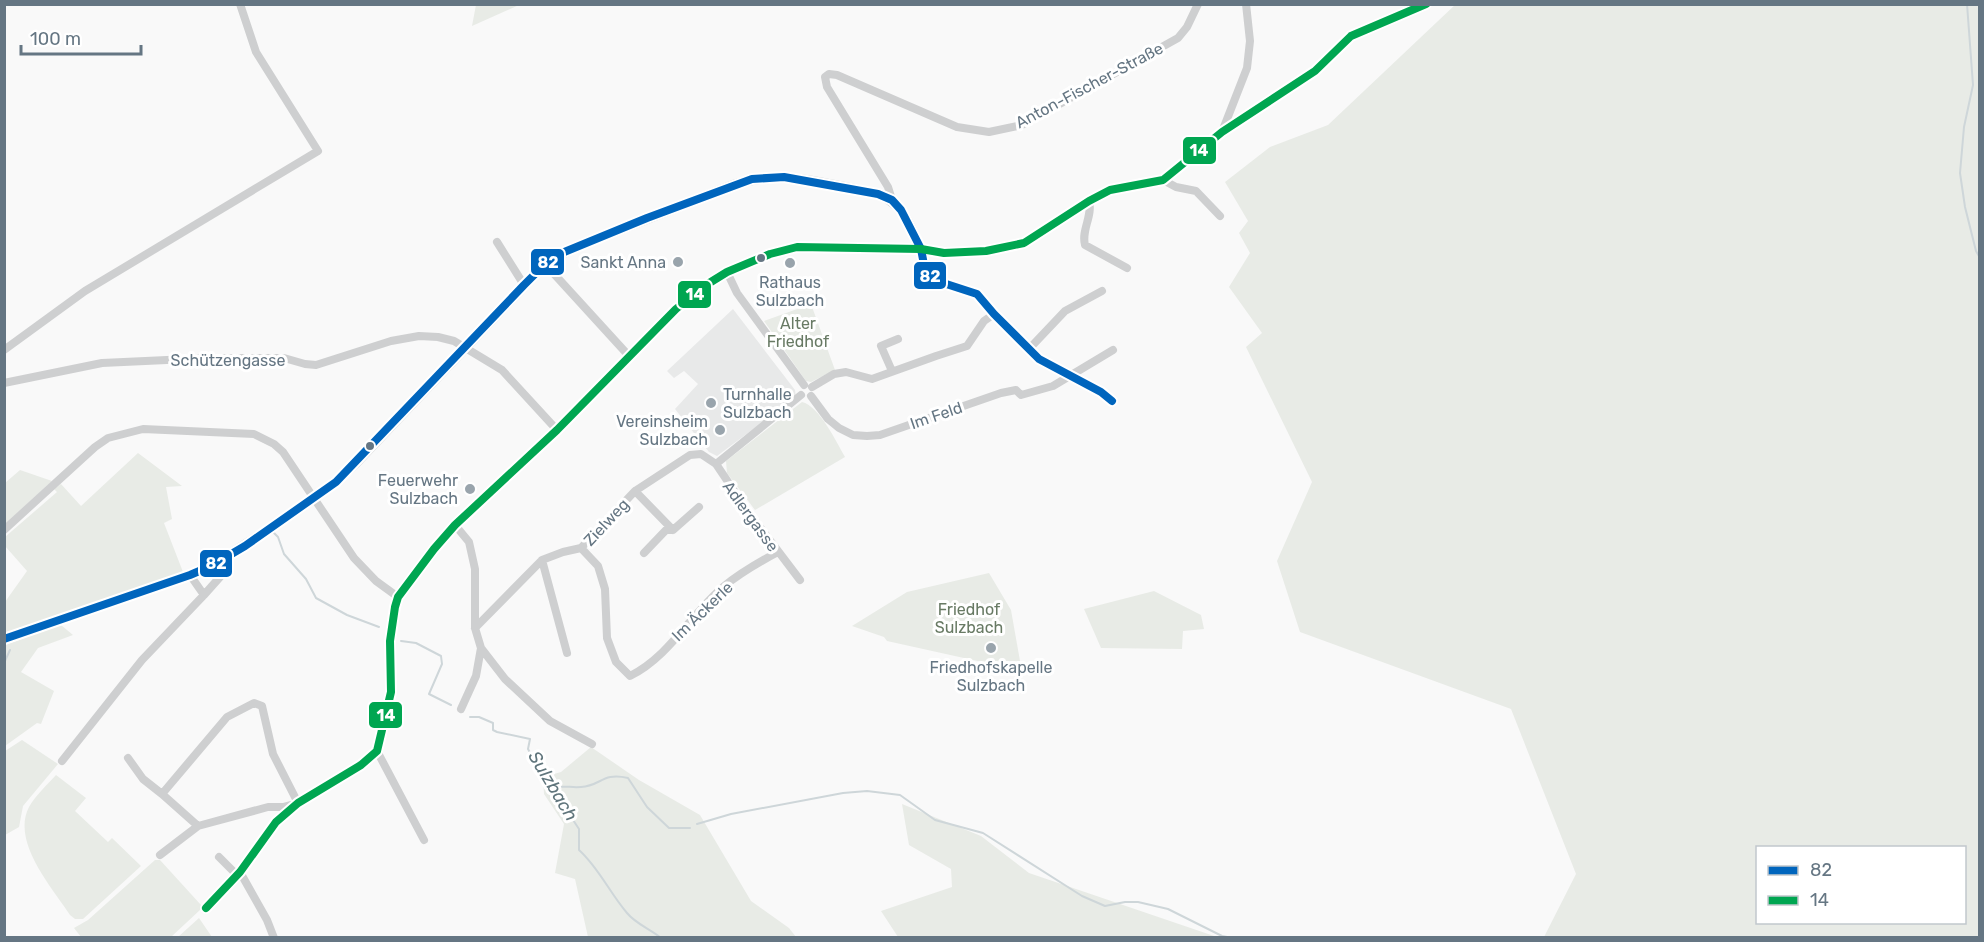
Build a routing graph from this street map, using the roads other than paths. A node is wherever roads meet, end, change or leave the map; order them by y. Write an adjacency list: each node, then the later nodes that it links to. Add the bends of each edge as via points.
1 (240, 4): 21 (street, via 256,52 318,151 85,291)
2 (1198, 4): 7 (street, Anton-Fischer-Straße, via 1178,38 1022,125 988,132 957,127 829,74 825,77 828,87)
3 (1246, 4): 5 (street, via 1250,41 1247,68)
4 (1426, 4): 5 (street, via 1351,36 1315,72)
5 (1222, 132): 6 (street)
6 (1163, 180): 8 (street, via 1110,190); 9 (street, via 1196,191)
7 (892, 200): 11 (street); 12 (street, via 811,181 784,177 752,179 573,248)
8 (1089, 201): 11 (street, via 1024,243 986,251 944,253); 13 (street, via 1085,245)
9 (1220, 216)
10 (496, 242): 15 (street)
11 (921, 249): 14 (street, via 797,248 770,254); 17 (street, via 925,270 934,280 977,294)
12 (545, 264): 15 (street); 23 (street)
13 (1127, 268)
14 (727, 272): 23 (street, via 676,309); 27 (street, Im Feld, via 737,293)
15 (525, 285): 19 (street)
16 (1102, 291): 20 (street, via 1065,311)
17 (994, 314): 20 (street); 24 (street, via 984,321 967,346)
18 (898, 339): 24 (street, via 881,346)
19 (465, 347): 26 (street, Schützengasse, via 438,337 419,336 316,365 284,358 102,363); 29 (street, Schützengasse, via 502,370); 33 (street, via 355,464)
20 (1029, 349): 25 (street)
21 (4, 350)
22 (1113, 350): 25 (street, Im Feld)
23 (629, 356): 29 (street)
24 (892, 372): 27 (street, via 872,380 846,372 834,374)
25 (1071, 377): 27 (street, Im Feld, via 1022,395 1016,390 1001,393 880,435 867,436 839,428 828,419); 28 (street)
26 (4, 382)
27 (809, 389): 31 (street, via 800,389 801,395)
28 (1112, 400)
29 (557, 430): 35 (street)
30 (701, 454): 31 (street, Adlergasse); 32 (street, Zielweg, via 690,455)
31 (716, 464): 39 (street, Adlergasse)
32 (635, 491): 37 (street, Zielweg); 38 (street, Zielweg)
33 (313, 499): 36 (street, via 283,452 254,434 143,429 108,438 95,447); 43 (street, via 226,557); 46 (street, via 364,570)
34 (699, 507): 37 (street)
35 (455, 525): 46 (street); 47 (street, via 469,543 475,569)
36 (4, 530)
37 (673, 530): 40 (street, via 666,530)
38 (581, 549): 39 (street, Im Äckerle, via 598,566 605,589 608,638 616,662 630,676 641,671 723,588); 41 (street, Zielweg)
39 (778, 552): 44 (street, Adlergasse)
40 (644, 553)
41 (542, 560): 47 (street, Zielweg); 50 (street)
42 (228, 568): 45 (street)
43 (190, 575): 45 (street); 48 (street)
44 (800, 580)
45 (204, 595): 55 (street, via 136,668)
46 (398, 597): 53 (street, via 390,629 391,692)
47 (475, 628): 49 (street)
48 (4, 639)
49 (481, 648): 51 (street, via 476,676); 52 (street, via 505,679 550,721)
50 (567, 652)
51 (462, 709)
52 (592, 744)
53 (377, 752): 57 (street); 59 (street)
54 (128, 758): 56 (street, via 143,779)
55 (62, 762)
56 (162, 794): 57 (street, via 227,717 254,703 262,706 273,754); 58 (street)
57 (298, 803): 58 (street); 62 (street, via 276,822)
58 (198, 826): 60 (street)
59 (424, 840)
60 (160, 855)
61 (219, 857): 62 (street, via 235,873)
62 (240, 872): 63 (street); 64 (street)
63 (206, 908)
64 (274, 938)

